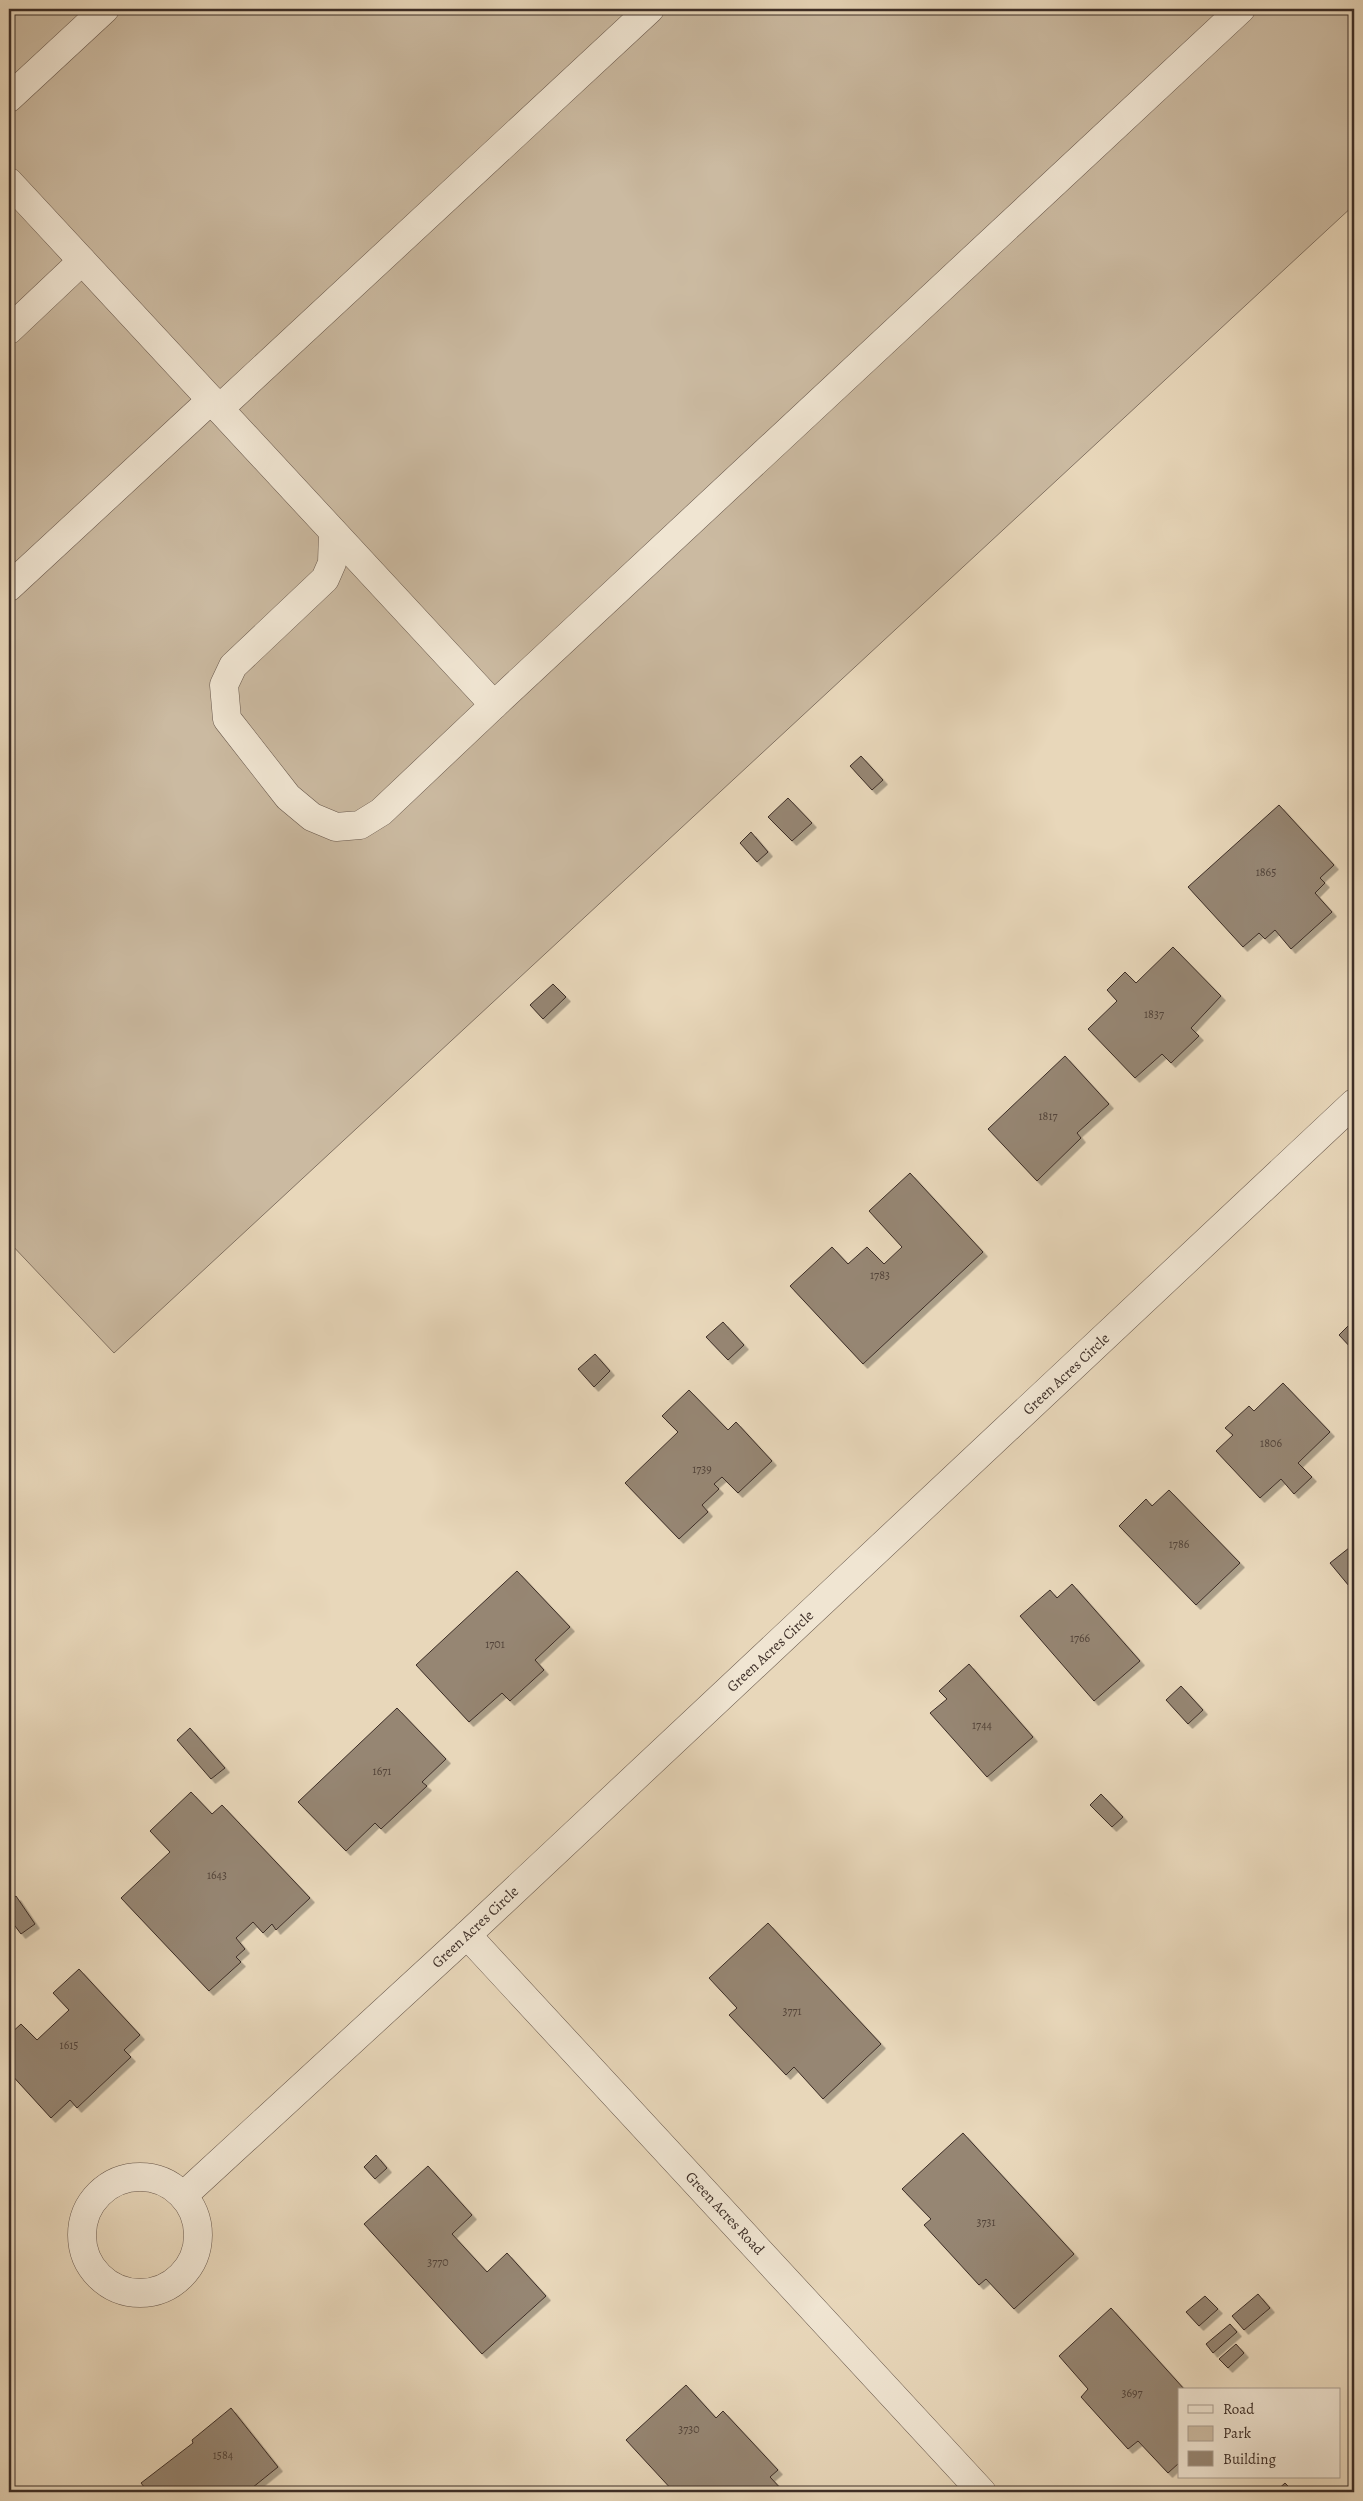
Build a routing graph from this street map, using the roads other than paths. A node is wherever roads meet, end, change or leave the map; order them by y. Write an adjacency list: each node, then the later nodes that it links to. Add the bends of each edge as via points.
1 (105, 9): 4 (street)
2 (650, 9): 8 (street)
3 (1241, 9): 11 (street)
4 (9, 98)
5 (9, 182): 6 (street)
6 (82, 261): 7 (street); 8 (street)
7 (9, 330)
8 (215, 404): 9 (street); 10 (street)
9 (333, 532): 11 (street); 11 (street, via 332,563 325,579 233,666 224,684 227,719 288,797 312,818 336,827 360,825 381,812)
10 (9, 587)
11 (494, 705)
12 (1354, 1103): 13 (street, Green Acres Circle)
13 (467, 1934): 14 (street, Green Acres Circle); 15 (street, Green Acres Road)
14 (184, 2195): 14 (street, via 167,2183 148,2176 127,2177 93,2199 84,2217 82,2238 86,2258 97,2275 113,2288 133,2294 154,2293 173,2285 187,2271 197,2253 200,2233 195,2212)
15 (982, 2492)

